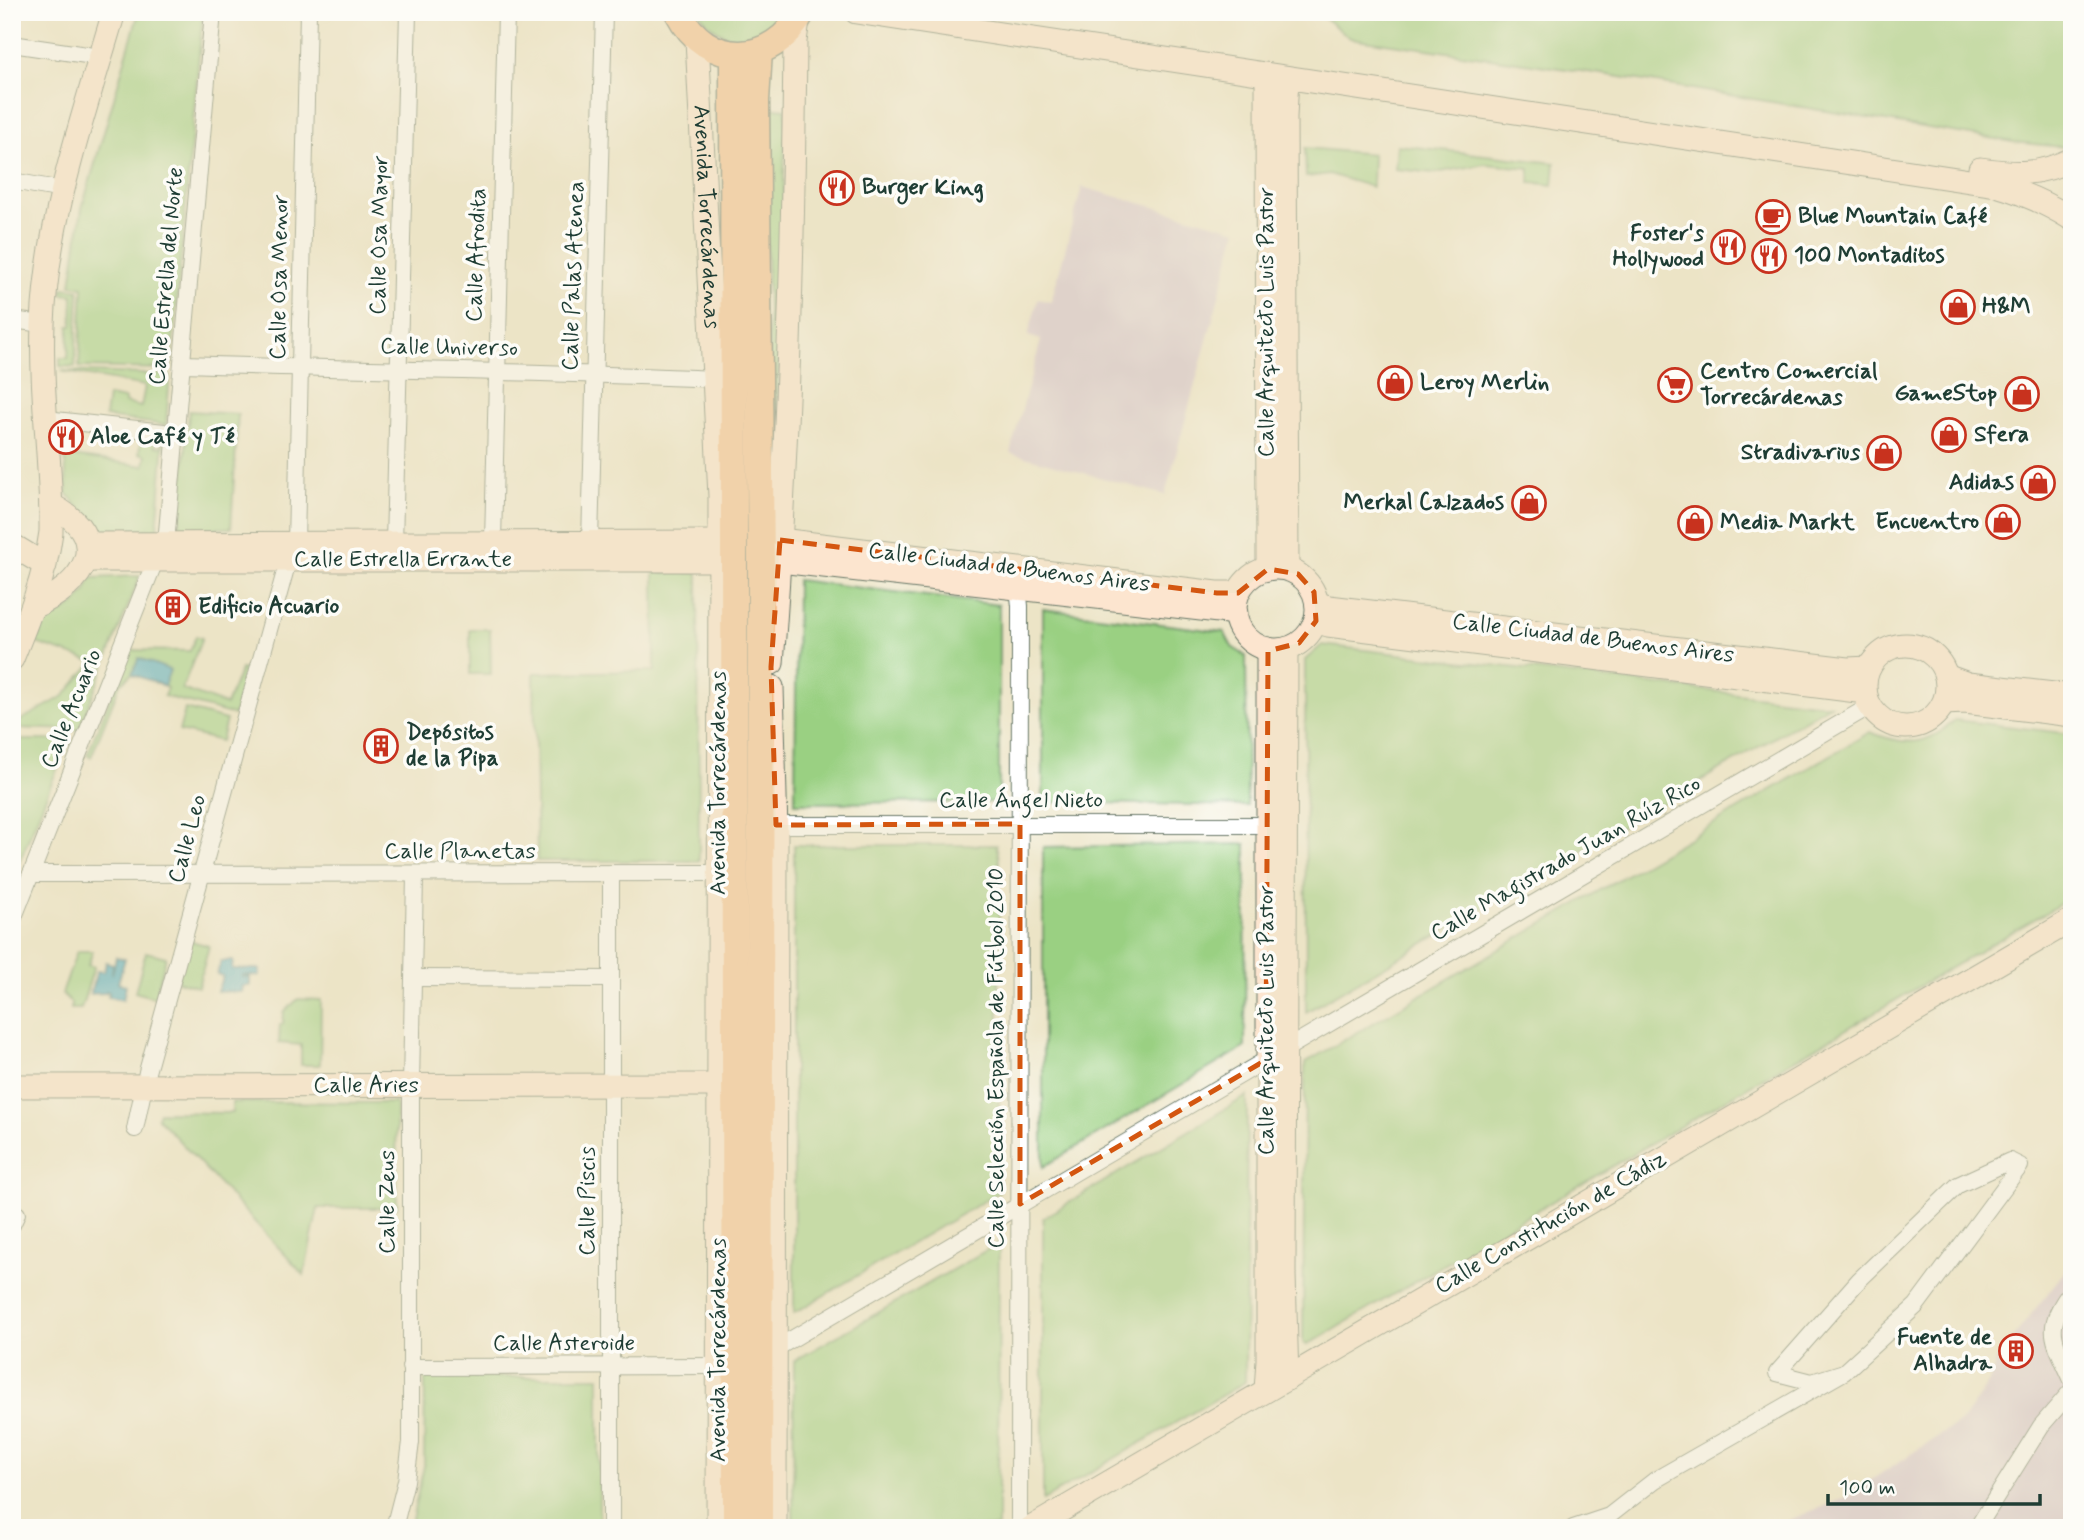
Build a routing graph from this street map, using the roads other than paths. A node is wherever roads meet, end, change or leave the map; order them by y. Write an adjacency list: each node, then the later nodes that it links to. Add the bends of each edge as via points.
1 (114, 12): 14 (street)
2 (213, 12): 22 (street, Calle Estrella del Norte)
3 (308, 12): 23 (street, Calle Osa Menor)
4 (408, 12): 24 (street, Calle Osa Mayor)
5 (506, 12): 25 (street, Calle Afrodita)
6 (604, 12): 26 (street, Calle Palas Atenea)
7 (678, 12): 11 (main road)
8 (856, 12): 15 (street)
9 (939, 12): 16 (street, via 1993,170 2025,174)
10 (800, 16): 13 (main road, via 780,41); 36 (street, Avenida Torrecárdenas, via 795,41)
11 (697, 39): 13 (main road); 27 (street, Avenida Torrecárdenas)
12 (12, 44): 14 (street)
13 (746, 53): 55 (main road, Avenida Torrecárdenas, via 756,101); 89 (main road, Avenida Torrecárdenas)
14 (100, 57): 18 (street)
15 (1277, 77): 19 (street, via 1996,185 2023,193); 42 (street, Calle Arquitecto Luis Pastor)
16 (2072, 159)
17 (12, 181): 18 (street)
18 (63, 190): 21 (street, via 51,243)
19 (2072, 219)
20 (12, 320): 21 (street)
21 (43, 324): 28 (street)
22 (183, 364): 23 (street, Calle Universo); 39 (street, Calle Estrella del Norte)
23 (300, 368): 24 (street, Calle Universo); 40 (street, Calle Osa Menor)
24 (399, 369): 25 (street, Calle Universo); 33 (street, Calle Osa Mayor)
25 (497, 373): 26 (street, Calle Universo); 31 (street, Calle Afrodita)
26 (594, 373): 27 (street, Calle Universo); 32 (street, Calle Palas Atenea)
27 (715, 379): 37 (street, Avenida Torrecárdenas)
28 (46, 419): 29 (street); 30 (street)
29 (164, 432)
30 (51, 506): 38 (street, via 66,513 79,528); 41 (street)
31 (493, 541): 32 (street, Calle Estrella Errante); 33 (street, Calle Estrella Errante)
32 (590, 541): 35 (street, Calle Estrella Errante)
33 (394, 543): 40 (street, Calle Estrella Errante)
34 (12, 545): 41 (street)
35 (688, 550): 37 (street, Calle Estrella Errante); 40 (street, Calle Estrella Errante)
36 (780, 550): 43 (street, Calle Ciudad de Buenos Aires); 44 (street, Calle Ciudad de Buenos Aires, via 1217,593); 55 (street, Avenida Torrecárdenas, via 771,667)
37 (720, 551): 59 (street, Avenida Torrecárdenas)
38 (87, 552): 39 (street, Calle Estrella Errante); 45 (street, via 73,583)
39 (161, 552): 40 (street, Calle Estrella Errante); 60 (street, Calle Acuario)
40 (292, 552): 58 (street, Calle Leo)
41 (45, 565): 45 (street)
42 (1277, 569): 44 (street, via 1255,574 1245,582); 46 (street, via 1298,574 1307,582 1314,592)
43 (1018, 587): 44 (street, Calle Ciudad de Buenos Aires); 56 (street, Calle Selección Española de Fútbol 2010)
44 (1237, 603): 47 (street, via 1239,626 1246,636 1256,645)
45 (33, 607): 48 (street)
46 (1316, 612): 47 (street, via 1309,634 1299,643); 49 (street, Calle Ciudad de Buenos Aires, via 1329,607 1834,668); 52 (street, Calle Ciudad de Buenos Aires, via 1328,625)
47 (1277, 649): 57 (street, Calle Arquitecto Luis Pastor); 68 (street, Calle Arquitecto Luis Pastor)
48 (12, 659)
49 (1869, 668): 50 (street, via 1886,650 1910,645 1933,655); 52 (street, via 1865,680)
50 (1946, 676): 51 (street, via 1968,684); 53 (street)
51 (2072, 696)
52 (1868, 699): 53 (street, Calle Ciudad de Buenos Aires, via 1880,718 1908,727 1923,724); 68 (street, Calle Magistrado Juan Ruíz Rico)
53 (1944, 703): 54 (street)
54 (2072, 715)
55 (768, 817): 56 (street, Calle Ángel Nieto); 77 (street, Avenida Torrecárdenas); 90 (main road, Avenida Torrecárdenas)
56 (1020, 824): 57 (street, Calle Ángel Nieto); 75 (street, Calle Selección Española de Fútbol 2010)
57 (1266, 825): 68 (street, Calle Arquitecto Luis Pastor)
58 (202, 872): 60 (street); 62 (street, Calle Planetas); 73 (street, Calle Leo)
59 (719, 873): 61 (street, Calle Planetas); 69 (street, Avenida Torrecárdenas)
60 (31, 874): 64 (street, Calle Acuario)
61 (611, 874): 62 (street, Calle Planetas); 67 (street, Calle Piscis)
62 (415, 875): 66 (street, Calle Zeus)
63 (2072, 920): 82 (street, Calle Constitución de Cádiz)
64 (12, 922)
65 (2072, 934): 94 (street, Calle Constitución de Cádiz)
66 (414, 978): 67 (street); 71 (street, Calle Zeus)
67 (611, 979): 72 (street, Calle Piscis)
68 (1275, 1055): 75 (street, Calle Magistrado Juan Ruíz Rico); 82 (street, Calle Arquitecto Luis Pastor); 84 (street, Calle Arquitecto Luis Pastor)
69 (719, 1085): 72 (street, Calle Aries); 78 (street, Avenida Torrecárdenas)
70 (12, 1086): 73 (street, Calle Aries)
71 (411, 1086): 72 (street, Calle Aries); 73 (street, Calle Aries); 79 (street, Calle Zeus)
72 (611, 1086): 80 (street, Calle Piscis)
73 (143, 1087): 74 (street, Calle Leo)
74 (135, 1129)
75 (1020, 1204): 77 (street, Calle Magistrado Juan Ruíz Rico); 92 (street, Calle Selección Española de Fútbol 2010)
76 (2072, 1290): 83 (street, via 2053,1320 2053,1333)
77 (775, 1349): 91 (street, Avenida Torrecárdenas)
78 (719, 1366): 80 (street, Calle Asteroide); 88 (street, Avenida Torrecárdenas)
79 (410, 1367): 80 (street, Calle Asteroide); 86 (street, Calle Zeus, via 410,1454)
80 (610, 1367): 87 (street, Calle Piscis)
81 (1844, 1373): 81 (street, via 1812,1382 1777,1373 1859,1280 1958,1185 2010,1161 2020,1166 1916,1306); 95 (street, via 1655,1480 1609,1517)
82 (1287, 1379): 84 (street, Calle Constitución de Cádiz)
83 (2072, 1380)
84 (1266, 1390): 93 (street, Calle Constitución de Cádiz)
85 (2072, 1390): 96 (street, via 2041,1426)
86 (394, 1528)
87 (611, 1528)
88 (718, 1528)
89 (736, 1528)
90 (759, 1528)
91 (775, 1528)
92 (1019, 1528)
93 (1031, 1528)
94 (1059, 1528)
95 (1573, 1528)
96 (1977, 1528)

